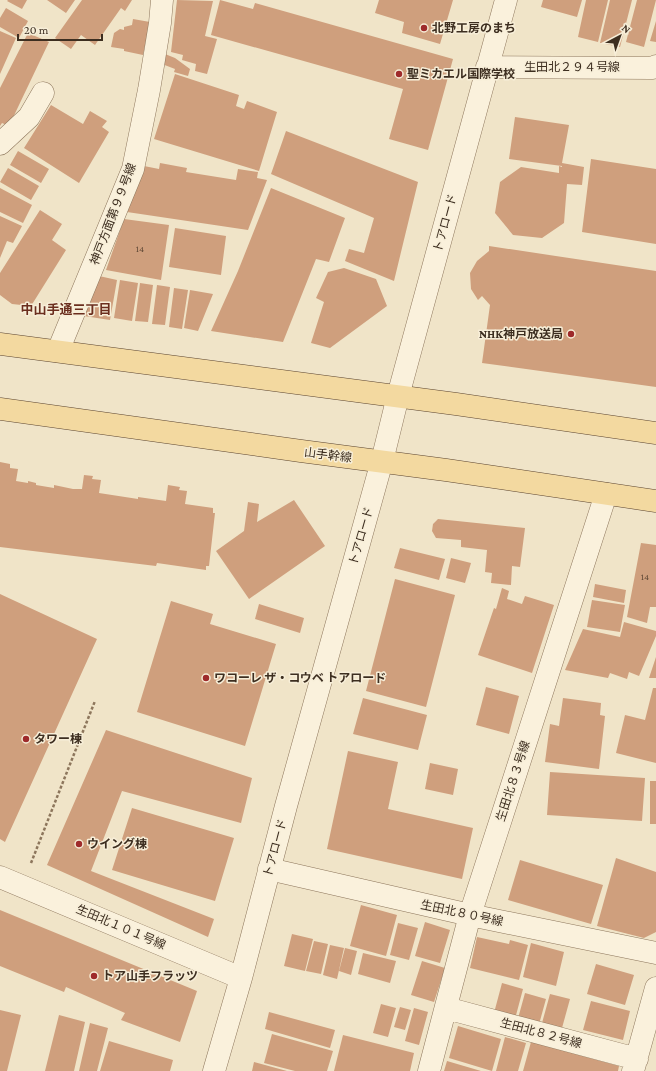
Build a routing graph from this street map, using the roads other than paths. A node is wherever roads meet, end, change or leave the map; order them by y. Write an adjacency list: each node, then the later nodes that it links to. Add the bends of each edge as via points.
1 (162, 0): 8 (street, 神戸方面第９９号線, via 149,90 133,169)
2 (506, 0): 4 (street, トアロード)
3 (656, 66): 4 (street, 生田北２９４号線)
4 (487, 67): 9 (street, トアロード)
5 (43, 93): 6 (street, via 29,117)
6 (0, 144)
7 (0, 344): 8 (main road)
8 (58, 351): 9 (main road)
9 (398, 396): 11 (main road); 12 (street, トアロード)
10 (0, 409): 12 (main road, 山手幹線)
11 (656, 433)
12 (382, 462): 13 (main road, 山手幹線); 15 (street, トアロード)
13 (606, 494): 14 (main road, 山手幹線); 17 (street, 生田北８３号線)
14 (656, 501)
15 (269, 869): 17 (street, 生田北８０号線); 19 (street, トアロード)
16 (0, 877): 19 (street, 生田北１０１号線)
17 (470, 915): 18 (street, 生田北８０号線); 21 (street, 生田北８３号線)
18 (656, 953)
19 (241, 978): 23 (street, トアロード)
20 (656, 988): 22 (street)
21 (446, 1008): 22 (street, 生田北８２号線); 24 (street, 生田北８３号線)
22 (635, 1065)
23 (214, 1071)
24 (429, 1071)

